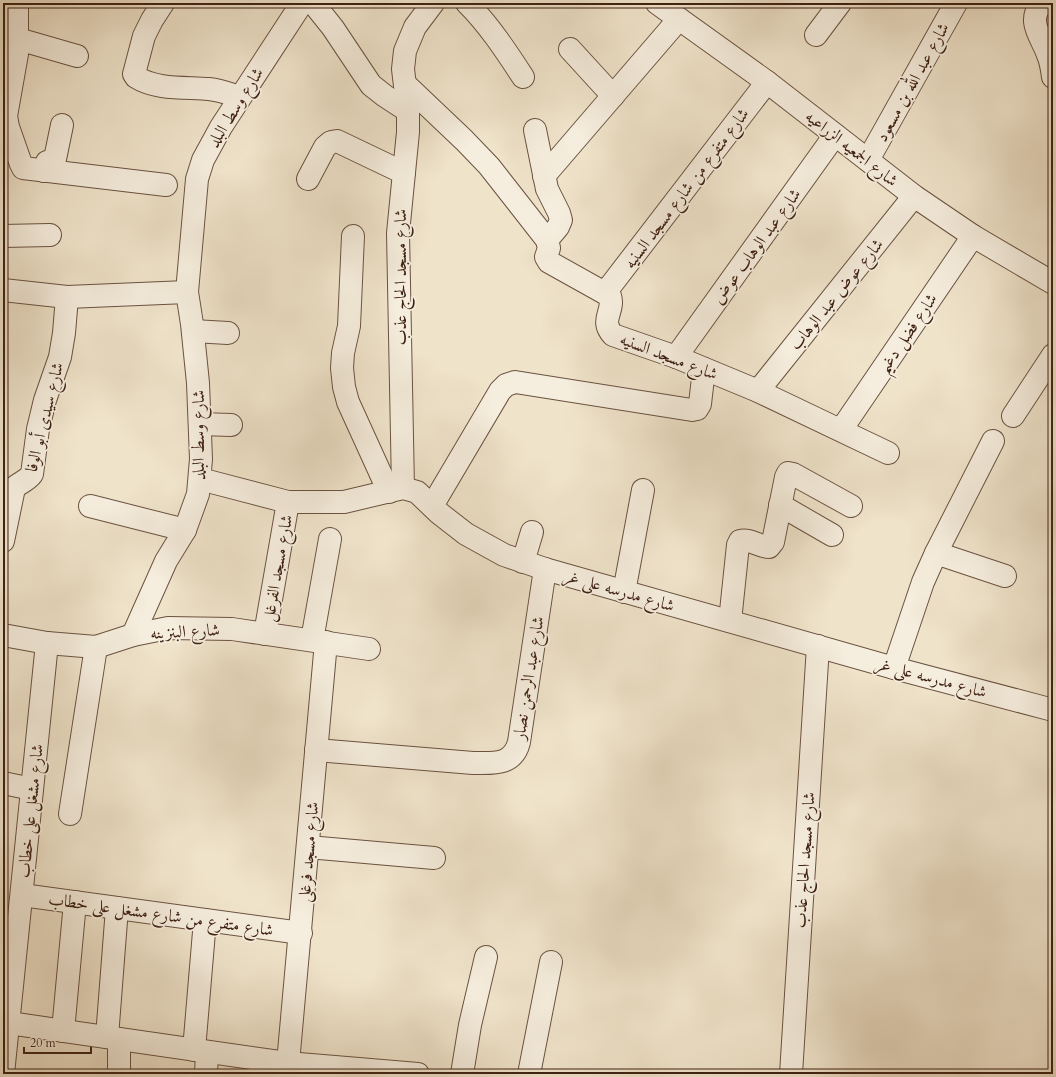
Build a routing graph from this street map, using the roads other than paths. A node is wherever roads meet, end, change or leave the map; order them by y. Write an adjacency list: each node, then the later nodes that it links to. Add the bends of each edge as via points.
1 (18, 3): 13 (street)
2 (163, 3): 21 (street, via 144,36 134,74 136,77 155,84 210,89)
3 (302, 3): 21 (street, شارع وسط البلد)
4 (313, 3): 22 (street, via 371,85)
5 (433, 3): 19 (street, شارع مسجد الحاج عذب, via 415,27 405,51)
6 (467, 3): 16 (street, via 501,44)
7 (658, 3): 11 (street, شارع الجمعيه الزراعيه)
8 (840, 3): 12 (street)
9 (956, 3): 27 (street, شارع عبد الله بن مسعود)
10 (1043, 3): 17 (street, via 1035,17 1035,27 1048,56)
11 (678, 19): 18 (street, شارع الجمعيه الزراعيه); 20 (street)
12 (816, 35)
13 (18, 39): 15 (street); 23 (street)
14 (570, 49): 20 (street)
15 (77, 56)
16 (523, 77)
17 (1053, 77)
18 (767, 82): 26 (street, شارع الجمعيه الزراعيه); 42 (street, شارع متفرع من شارع مسجد السنيه)
19 (405, 84): 22 (street, شارع مسجد الحاج عذب); 38 (street, via 489,166)
20 (613, 96): 30 (street)
21 (239, 97): 41 (street, شارع وسط البلد, via 203,160 197,179)
22 (408, 111): 29 (street, شارع مسجد الحاج عذب)
23 (5, 118): 28 (street, via 23,168)
24 (62, 125): 28 (street, via 55,159 47,162)
25 (535, 130): 30 (street)
26 (835, 135): 27 (street, شارع الجمعيه الزراعيه); 47 (street, شارع عبد الوهاب عوض)
27 (868, 160): 33 (street, شارع الجمعيه الزراعيه)
28 (44, 171): 32 (street)
29 (404, 173): 31 (street, via 337,141 330,142 325,147); 57 (street, شارع مسجد الحاج عذب, via 398,233)
30 (544, 176): 38 (street, via 561,220)
31 (308, 179)
32 (166, 185)
33 (914, 196): 37 (street, شارع الجمعيه الزراعيه); 49 (street, شارع عوض عبد الوهاب)
34 (50, 235): 35 (street)
35 (3, 236)
36 (353, 236): 57 (street, via 349,326 342,368 344,387 348,402)
37 (973, 236): 39 (street, شارع الجمعيه الزراعيه); 53 (street, شارع فضل دغيم)
38 (547, 240): 42 (street, via 546,257 549,262)
39 (1053, 283)
40 (3, 290): 43 (street)
41 (187, 292): 43 (street); 44 (street, شارع وسط البلد)
42 (605, 293): 47 (street, شارع مسجد السنيه, via 612,301 606,321 612,335)
43 (67, 297): 65 (street, شارع سيدى أبو الوفا, via 60,357 38,429 32,474 28,480 14,488)
44 (193, 331): 45 (street); 51 (street, شارع وسط البلد)
45 (228, 333)
46 (1053, 355): 50 (street)
47 (676, 357): 48 (street, شارع مسجد السنيه)
48 (704, 368): 49 (street, شارع مسجد السنيه); 62 (street, via 700,404 697,409 692,410 515,382 506,384)
49 (758, 391): 53 (street, شارع مسجد السنيه)
50 (1013, 416)
51 (200, 424): 52 (street); 56 (street, شارع وسط البلد)
52 (231, 425)
53 (841, 430): 55 (street, شارع مسجد السنيه)
54 (993, 441): 69 (street)
55 (888, 453)
56 (200, 479): 59 (street); 64 (street, شارع وسط البلد, via 198,494)
57 (396, 490): 59 (street, via 344,502); 62 (street, شارع مدرسه على غر, via 417,492)
58 (643, 490): 73 (street)
59 (288, 502): 75 (street, شارع مسجد الفرغل)
60 (780, 505): 63 (street, via 788,473); 67 (street); 74 (street, via 773,542 769,547 745,540 740,541 738,545)
61 (90, 506): 64 (street)
62 (432, 506): 70 (street, شارع مدرسه على غر, via 466,534 504,555)
63 (851, 506)
64 (185, 530): 77 (street, شارع وسط البلد, via 166,561)
65 (4, 532)
66 (532, 532): 70 (street)
67 (832, 535)
68 (330, 538): 78 (street, شارع مسجد فرغلى)
69 (936, 553): 72 (street); 83 (street, via 923,582)
70 (523, 562): 71 (street, شارع مدرسه على غر)
71 (545, 569): 73 (street, شارع مدرسه على غر); 85 (street, شارع عبد الرحمن نصار, via 519,742 509,758 498,762 473,763)
72 (1005, 576)
73 (624, 592): 74 (street, شارع مدرسه على غر)
74 (730, 621): 80 (street, شارع مدرسه على غر)
75 (265, 634): 77 (street, شارع البنزينه, via 200,627 168,628); 78 (street, شارع البنزينه)
76 (3, 635): 79 (street, شارع البنزينه)
77 (133, 635): 81 (street, شارع البنزينه)
78 (319, 641): 82 (street, شارع البنزينه); 85 (street, شارع مسجد فرغلى)
79 (47, 643): 81 (street, شارع البنزينه); 87 (street, شارع مشغل على خطاب)
80 (818, 646): 83 (street, شارع مدرسه على غر); 109 (street, شارع مسجد الحاج عذب)
81 (96, 647): 88 (street)
82 (369, 649)
83 (894, 668): 84 (street, شارع مدرسه على غر)
84 (1053, 710)
85 (316, 750): 89 (street, شارع مسجد فرغلى)
86 (3, 783): 87 (street)
87 (32, 789): 91 (street, شارع مشغل على خطاب)
88 (70, 814)
89 (308, 847): 90 (street); 95 (street, شارع مسجد فرغلى)
90 (434, 858)
91 (22, 895): 92 (street, شارع متفرع من شارع مشغل على خطاب); 98 (street, شارع مشغل على خطاب)
92 (75, 902): 93 (street, شارع متفرع من شارع مشغل على خطاب); 99 (street)
93 (117, 908): 94 (street, شارع متفرع من شارع مشغل على خطاب); 100 (street)
94 (205, 920): 95 (street, شارع متفرع من شارع مشغل على خطاب); 101 (street)
95 (301, 933): 102 (street, شارع مسجد فرغلى)
96 (486, 957): 107 (street, via 470,1025)
97 (551, 962): 108 (street)
98 (7, 1017): 99 (street); 103 (street, شارع مشغل على خطاب)
99 (63, 1031): 100 (street)
100 (113, 1038): 101 (street); 104 (street)
101 (200, 1051): 102 (street); 105 (street)
102 (287, 1068): 106 (street)
103 (3, 1074)
104 (119, 1074)
105 (206, 1074)
106 (418, 1074)
107 (462, 1074)
108 (529, 1074)
109 (791, 1074)

